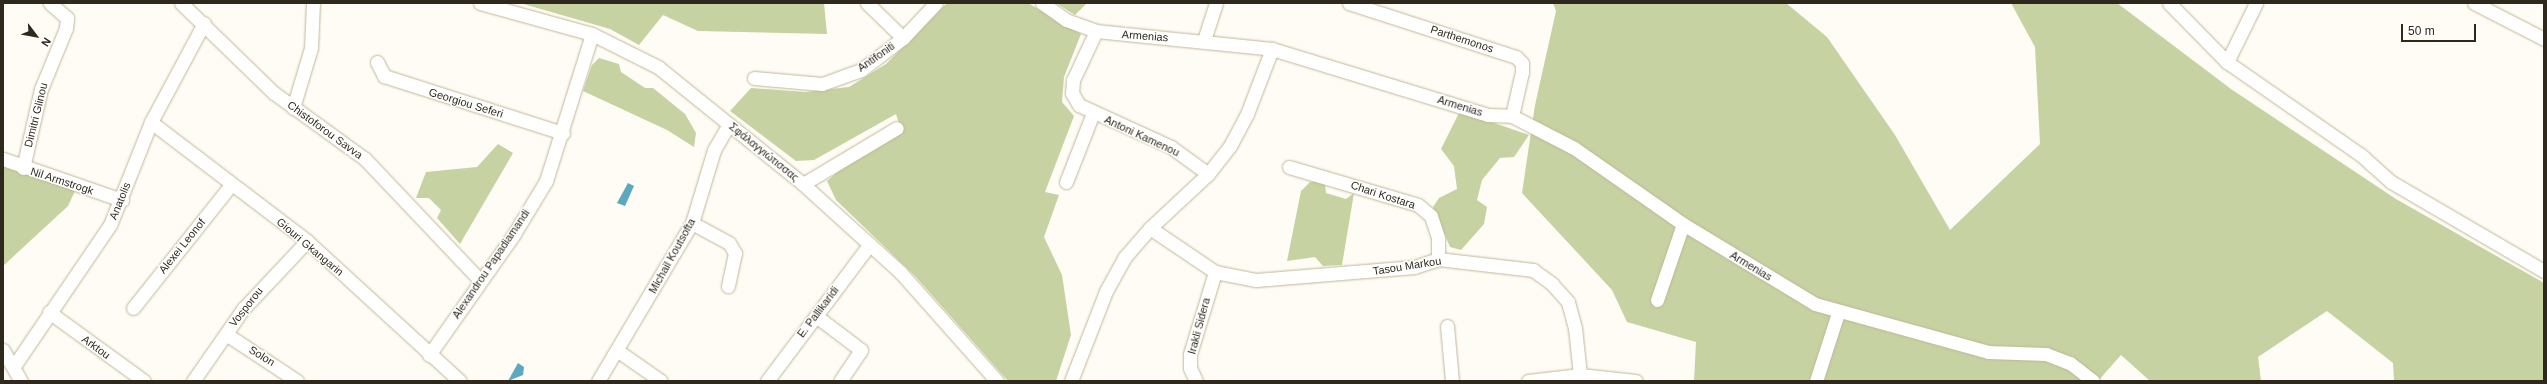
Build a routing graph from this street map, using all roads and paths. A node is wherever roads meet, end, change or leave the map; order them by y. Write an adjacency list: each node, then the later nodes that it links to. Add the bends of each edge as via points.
1 (50, 3): 32 (street, Dimitri Glinou, via 67,18 66,28 41,89)
2 (181, 3): 13 (street, Chistoforou Savva)
3 (313, 3): 23 (street, via 311,48)
4 (480, 3): 15 (street, Σφάλαγγιώτισσας)
5 (866, 3): 16 (street)
6 (936, 3): 16 (street, Antifoniti)
7 (1042, 3): 14 (street, Armenias, via 1066,20)
8 (1216, 3): 18 (street)
9 (1349, 3): 25 (street, Parthemonos, via 1516,57 1522,63 1522,72)
10 (2169, 3): 21 (street)
11 (2256, 3): 21 (street)
12 (2474, 3): 17 (street)
13 (204, 23): 23 (street, Chistoforou Savva); 26 (street, Anatolis)
14 (1096, 31): 18 (street, Armenias); 24 (street, Antoni Kamenou, via 1073,80 1072,93 1079,105)
15 (592, 34): 27 (street, Σφάλαγγιώτισσας, via 658,67); 29 (street, Alexandrou Papadiamandi)
16 (903, 38): 22 (street, Antifoniti, via 861,70 822,84)
17 (2544, 39)
18 (1204, 40): 19 (street, Armenias)
19 (1272, 48): 25 (street, Armenias, via 1488,115); 33 (street, via 1247,114 1230,146)
20 (377, 62): 29 (street, Georgiou Seferi, via 384,76)
21 (2227, 62): 44 (street, via 2361,155 2391,182)
22 (754, 78)
23 (293, 108): 46 (street, Chistoforou Savva, via 365,159)
24 (1094, 114): 33 (street, Antoni Kamenou, via 1171,147); 34 (street, Antoni Kamenou)
25 (1512, 116): 39 (street, Armenias, via 1574,148)
26 (151, 122): 36 (street, Giouri Gkangarin); 37 (street, Anatolis)
27 (729, 124): 35 (street, Σφάλαγγιώτισσας); 38 (street, Michail Koutsofta, via 714,150)
28 (897, 128): 35 (street)
29 (563, 133): 46 (street, Alexandrou Papadiamandi, via 546,181 514,234)
30 (3, 159): 32 (street, Nil Armstrogk)
31 (1290, 167): 43 (street, Chari Kostara, via 1418,205 1431,216 1438,238)
32 (23, 168): 37 (street, Nil Armstrogk)
33 (1208, 174): 40 (street)
34 (1066, 182)
35 (803, 184): 42 (street, Σφάλαγγιώτισσας)
36 (231, 185): 41 (street, Giouri Gkangarin); 49 (street, Alexei Leonof)
37 (122, 200): 50 (street, Anatolis, via 110,225)
38 (692, 223): 47 (street, via 729,243 735,253); 56 (street, Michail Koutsofta)
39 (1683, 224): 48 (street); 51 (street, Armenias, via 1804,297)
40 (1150, 228): 45 (street, Tasou Markou); 70 (street, via 1124,258 1106,291)
41 (307, 241): 54 (street, Vosporou, via 273,274); 57 (street, Giouri Gkangarin)
42 (870, 244): 52 (street, E. Pallikaridi); 69 (street, Σφάλαγγιώτισσας, via 908,280)
43 (1438, 259): 45 (street, Tasou Markou, via 1414,267 1283,279 1256,280); 59 (street, Tasou Markou, via 1533,270 1552,284 1568,302 1575,328)
44 (2544, 271)
45 (1215, 272): 71 (street, Irakli Sidera, via 1190,354 1190,368)
46 (480, 280): 57 (street, Alexandrou Papadiamandi)
47 (728, 286)
48 (1657, 300)
49 (133, 308)
50 (49, 312): 58 (street, Anatolis); 62 (street, Arktou)
51 (1838, 313): 75 (street); 76 (street, Armenias, via 1912,328 1988,352 2046,354 2070,363)
52 (816, 316): 67 (street, E. Pallikaridi); 68 (street, via 861,350)
53 (1447, 326): 72 (street)
54 (226, 334): 60 (street, Solon); 63 (street, Vosporou)
55 (3, 350): 58 (street)
56 (618, 351): 65 (street, Michail Koutsofta); 66 (street)
57 (429, 355): 64 (street, Giouri Gkangarin)
58 (14, 366): 61 (street)
59 (1580, 375): 73 (street); 74 (street)
60 (291, 379)
61 (21, 381)
62 (144, 381)
63 (193, 381)
64 (460, 381)
65 (598, 381)
66 (661, 381)
67 (767, 381)
68 (840, 381)
69 (997, 381)
70 (1070, 381)
71 (1196, 381)
72 (1452, 381)
73 (1528, 381)
74 (1636, 381)
75 (1816, 381)
76 (2093, 381)

